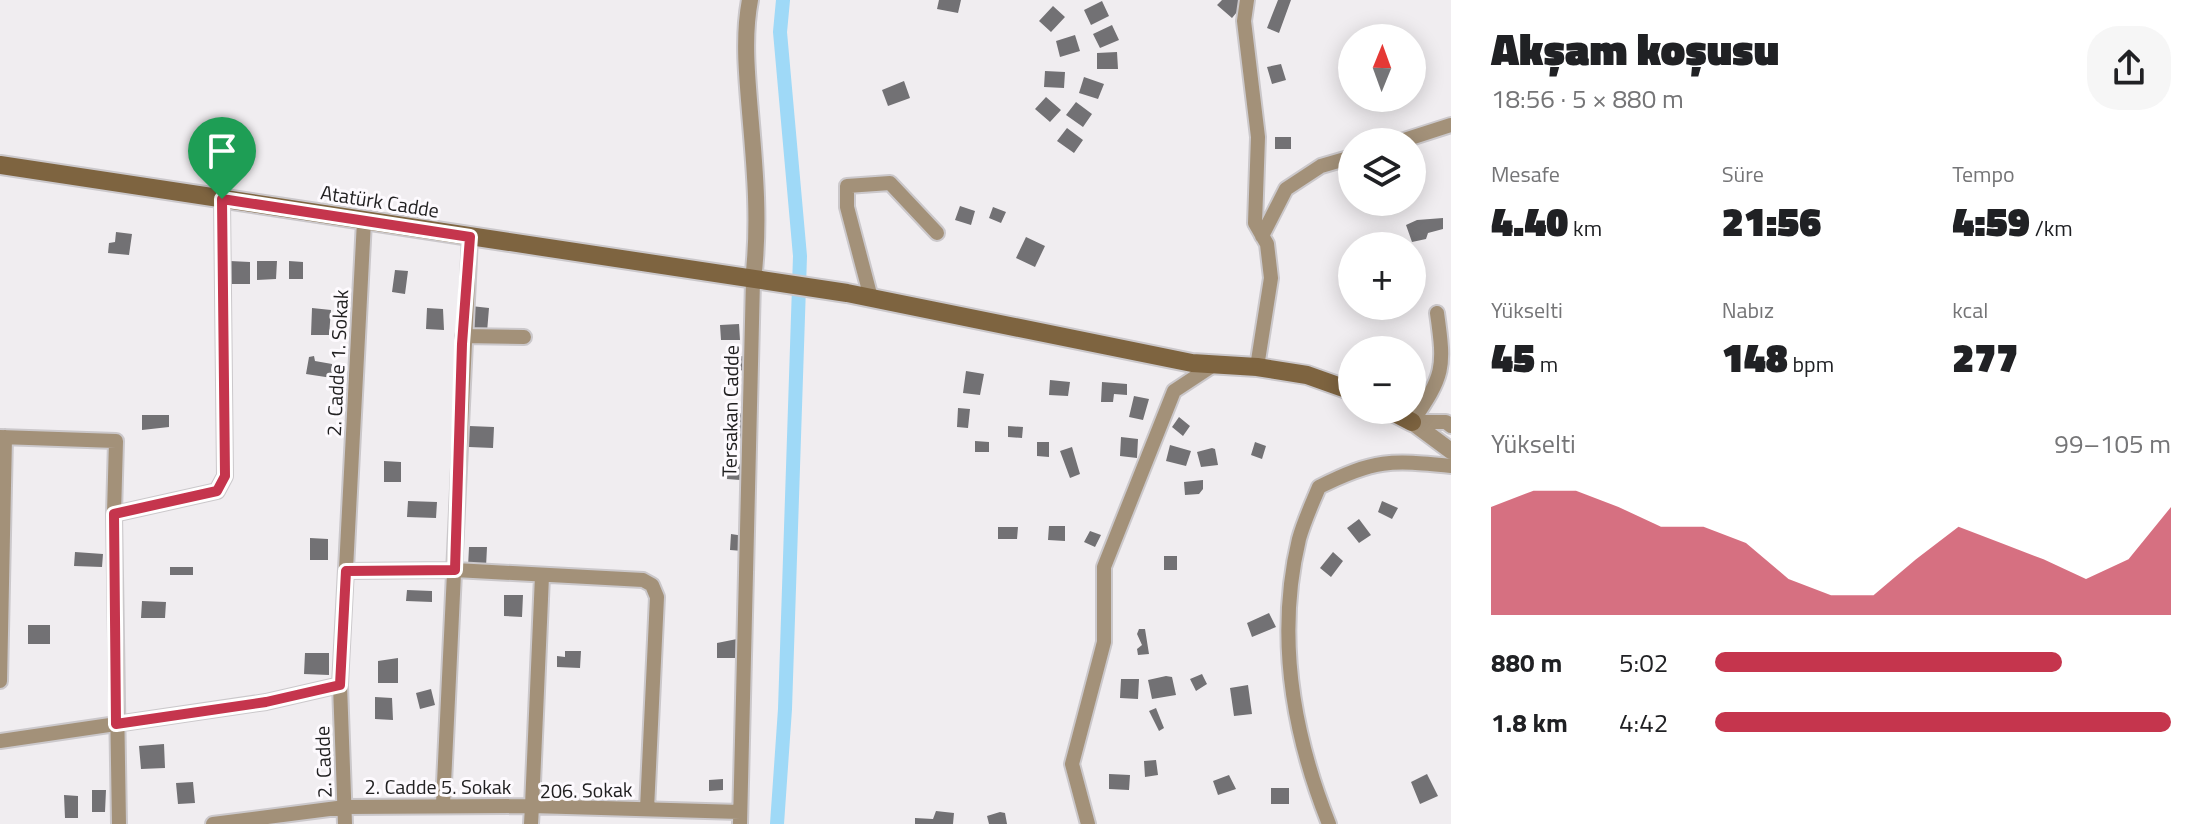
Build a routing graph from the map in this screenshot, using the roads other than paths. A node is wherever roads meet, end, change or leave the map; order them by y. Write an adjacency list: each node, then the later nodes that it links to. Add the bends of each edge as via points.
1 (750, 0): 12 (street, Tersakan Cadde, via 747,68 757,214)
2 (1247, 0): 10 (street, via 1244,21 1258,137 1255,223)
3 (1451, 125): 4 (street)
4 (1426, 133)
5 (1338, 161): 10 (street, via 1286,189)
6 (0, 165): 7 (main road, Atatürk Cadde)
7 (222, 199): 8 (main road, Atatürk Cadde); 28 (street, via 225,476 217,491)
8 (364, 221): 11 (main road, Atatürk Cadde); 27 (street, 2. Cadde 1. Sokak)
9 (937, 233): 13 (street, via 890,183 847,186 847,207)
10 (1262, 236): 18 (street, via 1271,278)
11 (470, 237): 12 (main road, Atatürk Cadde); 15 (street)
12 (753, 280): 13 (main road, Atatürk Cadde); 40 (street, Tersakan Cadde)
13 (871, 298): 17 (main road, Atatürk Cadde)
14 (1437, 313): 20 (street, via 1443,359 1437,385)
15 (463, 336): 16 (street); 29 (street)
16 (524, 337)
17 (1216, 364): 18 (main road, Atatürk Cadde); 45 (street, via 1174,391 1104,567 1104,642 1072,764)
18 (1257, 367): 19 (main road, Atatürk Cadde)
19 (1338, 386)
20 (1426, 401)
21 (1426, 422): 23 (street)
22 (1415, 424): 25 (street)
23 (1451, 426)
24 (2, 437): 28 (street, via 116,441); 32 (street)
25 (1451, 451)
26 (1451, 466): 46 (street, via 1396,461 1359,467 1319,487 1300,539 1288,621 1293,701 1309,775)
27 (349, 506): 30 (street, 2. Cadde)
28 (114, 514): 34 (street)
29 (455, 570): 30 (street); 31 (street); 36 (street)
30 (346, 571): 33 (street, 2. Cadde)
31 (542, 576): 37 (street); 39 (street, via 643,580 652,585 657,597)
32 (0, 681)
33 (340, 685): 34 (street, via 266,702); 38 (street, 2. Cadde)
34 (116, 724): 35 (street); 41 (street)
35 (0, 741)
36 (443, 804): 37 (street, 2. Cadde 5. Sokak); 38 (street, 2. Cadde 5. Sokak)
37 (532, 806): 39 (street, 206. Sokak); 44 (street, 206. Sokak)
38 (345, 807): 42 (street, 2. Cadde 5. Sokak); 43 (street, 2. Cadde)
39 (652, 814): 40 (street, 206. Sokak)
40 (740, 818)
41 (119, 824)
42 (213, 824)
43 (345, 824)
44 (531, 824)
45 (1088, 824)
46 (1329, 824)

